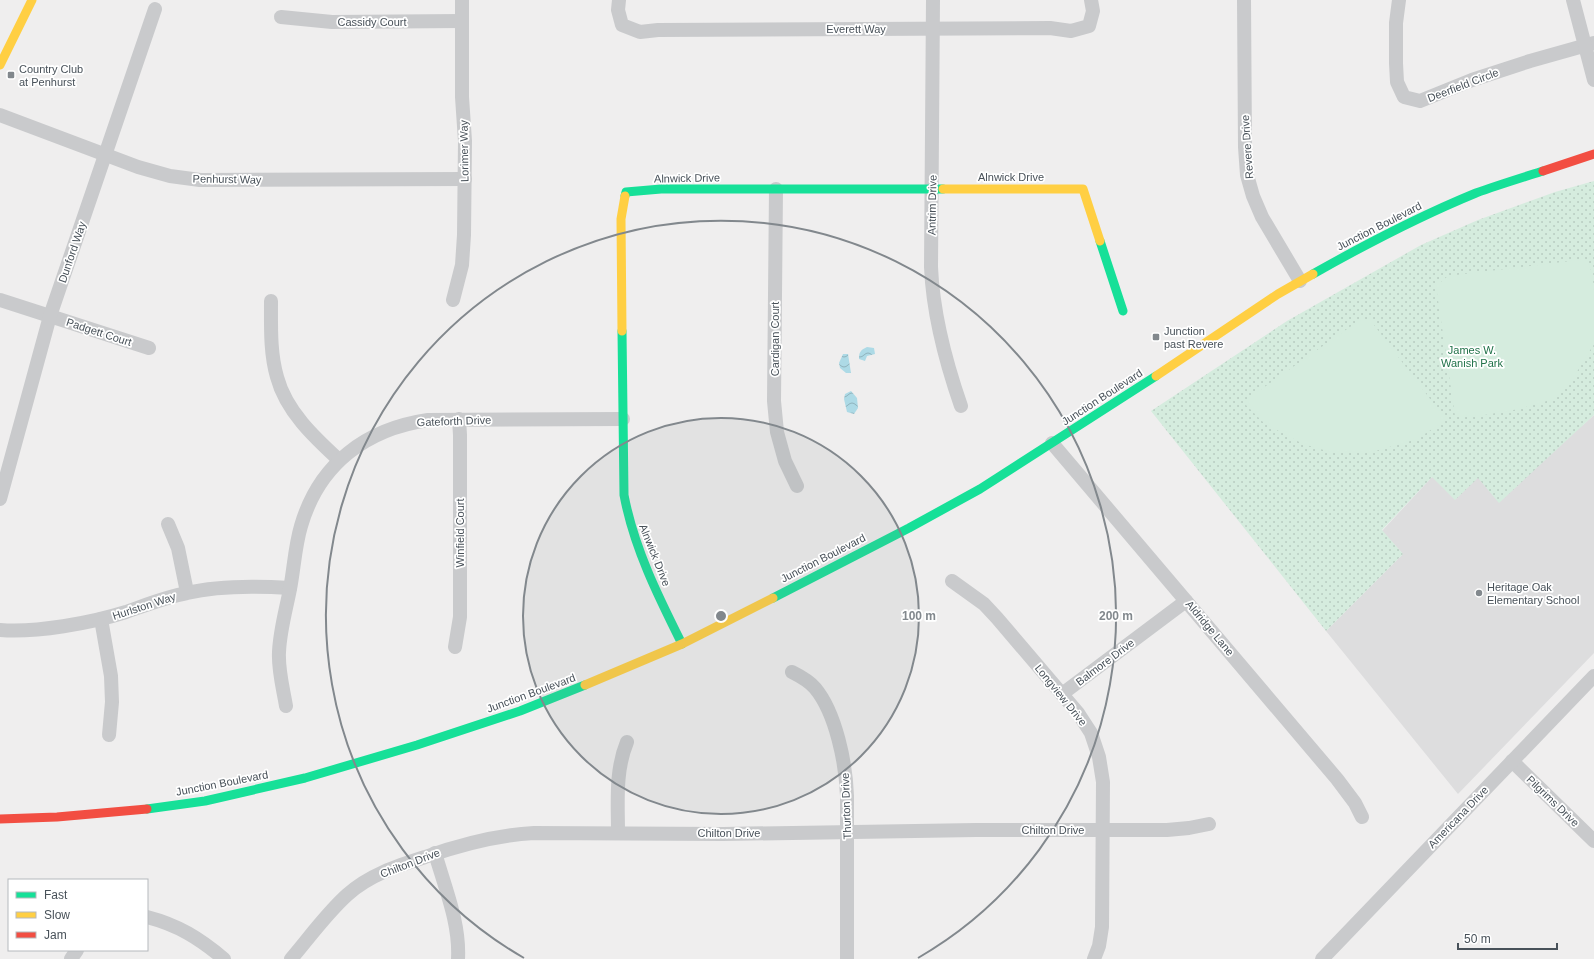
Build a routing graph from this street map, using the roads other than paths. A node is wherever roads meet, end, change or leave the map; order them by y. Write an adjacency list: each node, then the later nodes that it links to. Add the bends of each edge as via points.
1 (32, 0): 14 (main road)
2 (462, 0): 11 (street, Lorimer Way)
3 (620, 0): 12 (street, Everett Way, via 618,10 622,25 640,32)
4 (933, 0): 12 (street, Antrim Drive)
5 (1092, 0): 12 (street, Everett Way, via 1093,11 1089,26 1071,31 1050,28)
6 (1244, 0): 22 (street, Revere Drive, via 1247,175 1262,217)
7 (1399, 0): 13 (street, Deerfield Circle, via 1396,23 1397,82 1404,97 1420,101 1472,80)
8 (1573, 0): 13 (street)
9 (155, 9): 17 (street, Dunford Way)
10 (281, 17): 11 (street, Cassidy Court, via 332,22)
11 (462, 21): 19 (street, Lorimer Way)
12 (933, 29): 20 (street, Antrim Drive)
13 (1589, 44): 15 (street)
14 (0, 65)
15 (1594, 80)
16 (0, 115): 17 (street, Penhurst Way)
17 (106, 154): 19 (street, Penhurst Way, via 170,176 200,180); 27 (street, Dunford Way)
18 (1594, 154): 22 (main road, Junction Boulevard, via 1477,193 1408,223)
19 (465, 179): 24 (street, Lorimer Way, via 462,265)
20 (932, 188): 21 (main road, Alnwick Drive); 26 (main road, Alnwick Drive, via 1083,189); 29 (street, Antrim Drive, via 932,296 937,326)
21 (776, 189): 31 (main road, Alnwick Drive, via 661,189 626,192 620,219); 35 (street, Cardigan Court, via 774,401 777,432 785,461)
22 (1300, 281): 32 (main road, Junction Boulevard)
23 (0, 300): 27 (street, Padgett Court)
24 (452, 300)
25 (271, 301): 33 (street, via 272,358 277,379 300,420)
26 (1123, 311)
27 (50, 316): 28 (street, Padgett Court); 34 (street, Dunford Way)
28 (149, 348)
29 (962, 406)
30 (459, 419): 31 (street, Gateforth Drive); 33 (street, Gateforth Drive, via 428,420 383,431 358,445); 45 (street, Winfield Court, via 460,617)
31 (623, 419): 44 (main road, Alnwick Drive, via 623,474 627,516 645,566)
32 (1052, 443): 41 (street, Aldridge Lane); 44 (main road, Junction Boulevard, via 980,489)
33 (339, 460): 39 (street, Gateforth Drive, via 309,502 296,548)
34 (4, 470): 36 (street, Dunford Way)
35 (797, 486)
36 (0, 498)
37 (168, 524): 40 (street, via 178,548)
38 (952, 582): 48 (street, Longview Drive, via 988,609)
39 (290, 588): 40 (street, Hurlston Way); 49 (street, Gateforth Drive, via 279,652)
40 (187, 592): 42 (street, Hurlston Way)
41 (1186, 601): 48 (street, Balmore Drive); 53 (street, Aldridge Lane, via 1337,779)
42 (101, 619): 43 (street, Hurlston Way, via 40,629); 50 (street, via 111,676)
43 (0, 630)
44 (682, 644): 54 (main road, Junction Boulevard, via 520,711 305,778 205,801 58,817)
45 (455, 647)
46 (792, 672): 57 (street, Thurton Drive, via 814,687 831,719 843,756 846,776)
47 (1594, 676): 52 (street, Americana Drive)
48 (1062, 694): 56 (street, Longview Drive, via 1091,734 1099,757 1103,782)
49 (286, 706)
50 (109, 735)
51 (626, 742): 58 (street, via 619,766)
52 (1512, 761): 59 (street, Pilgrims Drive); 69 (street, Americana Drive)
53 (1362, 817)
54 (0, 819)
55 (1209, 824): 56 (street, Chilton Drive, via 1167,830)
56 (1103, 830): 57 (street, Chilton Drive); 68 (street, Longview Drive, via 1102,927)
57 (847, 831): 58 (street, Chilton Drive); 67 (street, Thurton Drive)
58 (618, 833): 60 (street, Chilton Drive, via 509,835 461,844)
59 (1594, 841)
60 (435, 853): 65 (street, Chilton Drive, via 387,870 366,881 347,895); 66 (street, via 458,933)
61 (148, 917): 64 (street, via 186,931)
62 (77, 951): 63 (street)
63 (71, 959)
64 (224, 959)
65 (291, 959)
66 (458, 959)
67 (847, 959)
68 (1094, 959)
69 (1322, 959)

